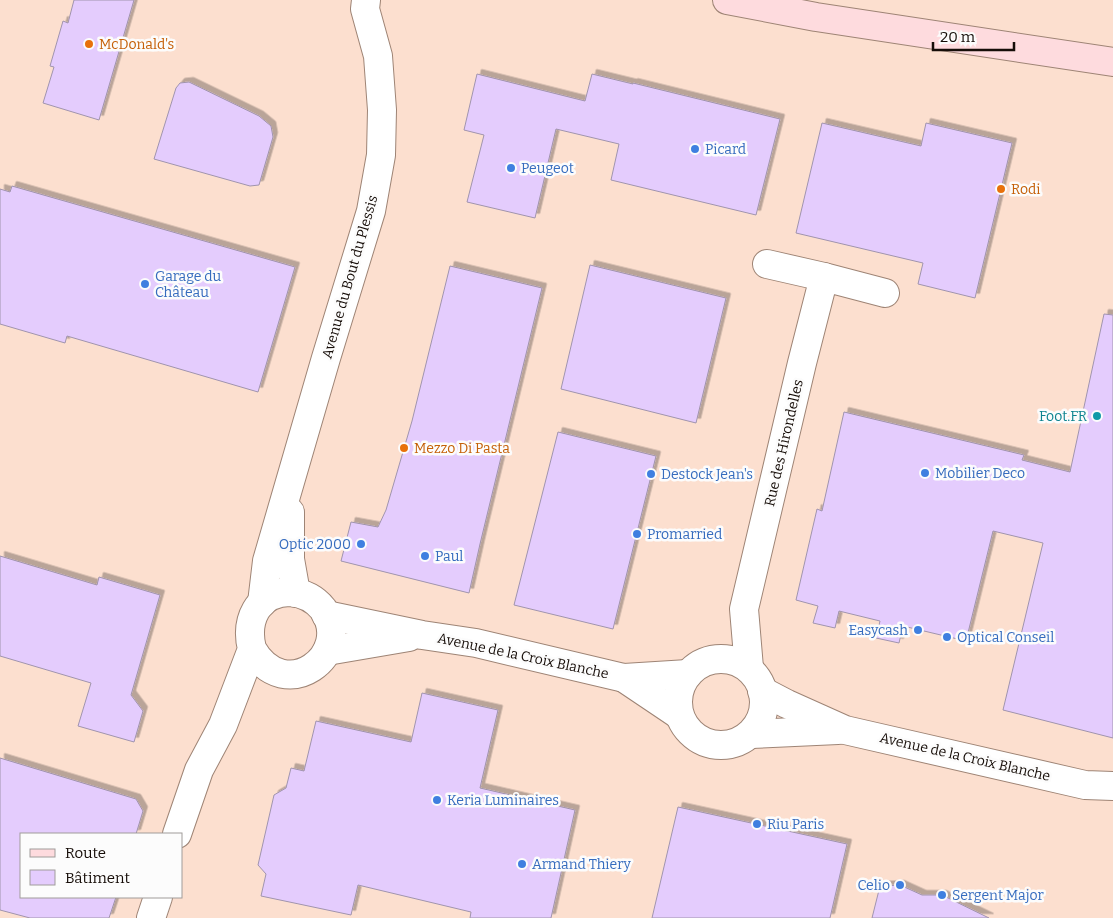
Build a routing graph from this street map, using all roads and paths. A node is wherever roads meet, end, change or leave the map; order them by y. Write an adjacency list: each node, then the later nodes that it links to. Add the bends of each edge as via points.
1 (727, 0): 3 (street, via 816,17)
2 (363, 3): 7 (street, Avenue du Bout du Plessis, via 378,56 381,155 371,211)
3 (1113, 62)
4 (767, 264): 5 (street)
5 (824, 277): 6 (street); 10 (street, Rue des Hirondelles)
6 (885, 293)
7 (290, 482): 8 (street, Avenue du Bout du Plessis, via 290,560); 9 (street, Avenue du Bout du Plessis, via 267,561)
8 (296, 593): 9 (street, via 284,592); 11 (street, via 314,600)
9 (262, 603): 13 (street, via 249,624)
10 (744, 609): 15 (street, Rue des Hirondelles); 19 (street, Rue des Hirondelles)
11 (326, 615): 12 (street, Avenue de la Croix Blanche); 14 (street, via 330,626)
12 (422, 635): 14 (street, Avenue de la Croix Blanche); 18 (street, Avenue de la Croix Blanche, via 476,643)
13 (252, 649): 16 (street, via 257,659); 21 (street)
14 (327, 651): 16 (street, via 320,662 298,674)
15 (712, 659): 17 (street, via 699,664); 19 (street, via 732,660)
16 (274, 672): 21 (street)
17 (688, 674): 18 (street, Avenue de la Croix Blanche); 20 (street, via 680,686)
18 (624, 678): 20 (street, Avenue de la Croix Blanche)
19 (756, 680): 22 (street, Avenue de la Croix Blanche, via 787,704); 23 (street, via 765,706)
20 (679, 715): 23 (street, via 688,730 702,741 718,746 735,743)
21 (223, 725): 27 (street, via 199,770)
22 (845, 730): 23 (street, Avenue de la Croix Blanche); 24 (street, Avenue de la Croix Blanche)
23 (751, 734)
24 (1085, 784): 25 (street, Avenue de la Croix Blanche); 26 (street, Avenue de la Croix Blanche)
25 (1113, 786)
26 (1113, 798)
27 (177, 833)
28 (158, 898): 29 (street)
29 (151, 918)

